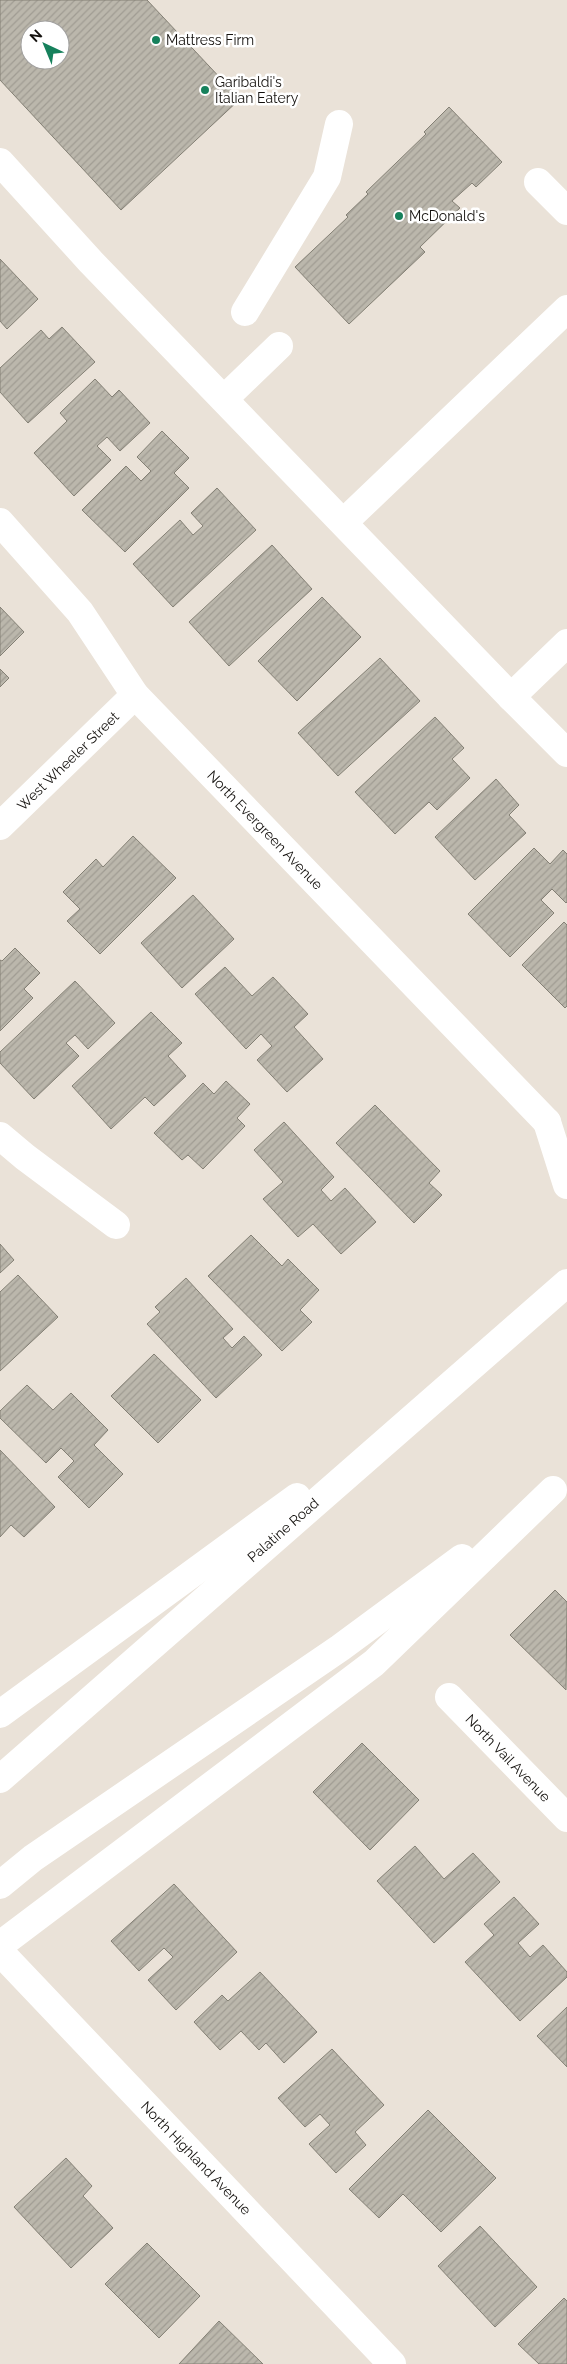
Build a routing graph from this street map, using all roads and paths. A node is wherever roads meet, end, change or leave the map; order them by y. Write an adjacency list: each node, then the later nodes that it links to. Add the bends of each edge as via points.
1 (339, 124): 6 (main road, via 327,177)
2 (0, 162): 8 (main road, via 91,262)
3 (538, 182): 4 (main road)
4 (567, 211)
5 (567, 309): 10 (main road)
6 (245, 312)
7 (278, 346): 8 (main road)
8 (224, 399): 10 (main road)
9 (0, 522): 12 (main road, North Evergreen Avenue, via 80,612)
10 (344, 522): 13 (main road)
11 (567, 643): 13 (main road)
12 (135, 695): 15 (main road, West Wheeler Street); 16 (main road, North Evergreen Avenue)
13 (511, 697): 14 (main road)
14 (567, 753)
15 (0, 826)
16 (557, 1126): 18 (main road)
17 (0, 1136): 19 (main road)
18 (567, 1185)
19 (116, 1225)
20 (567, 1262): 21 (main road)
21 (559, 1290): 22 (main road, Palatine Road)
22 (442, 1391): 25 (main road); 26 (main road, Palatine Road)
23 (560, 1484): 28 (main road, via 340,1648 33,1858); 29 (main road, via 374,1663)
24 (449, 1697): 27 (main road, North Vail Avenue)
25 (0, 1714)
26 (0, 1778)
27 (567, 1818)
28 (0, 1885)
29 (0, 1945)
30 (0, 1952): 31 (main road, North Highland Avenue)
31 (392, 2364)

